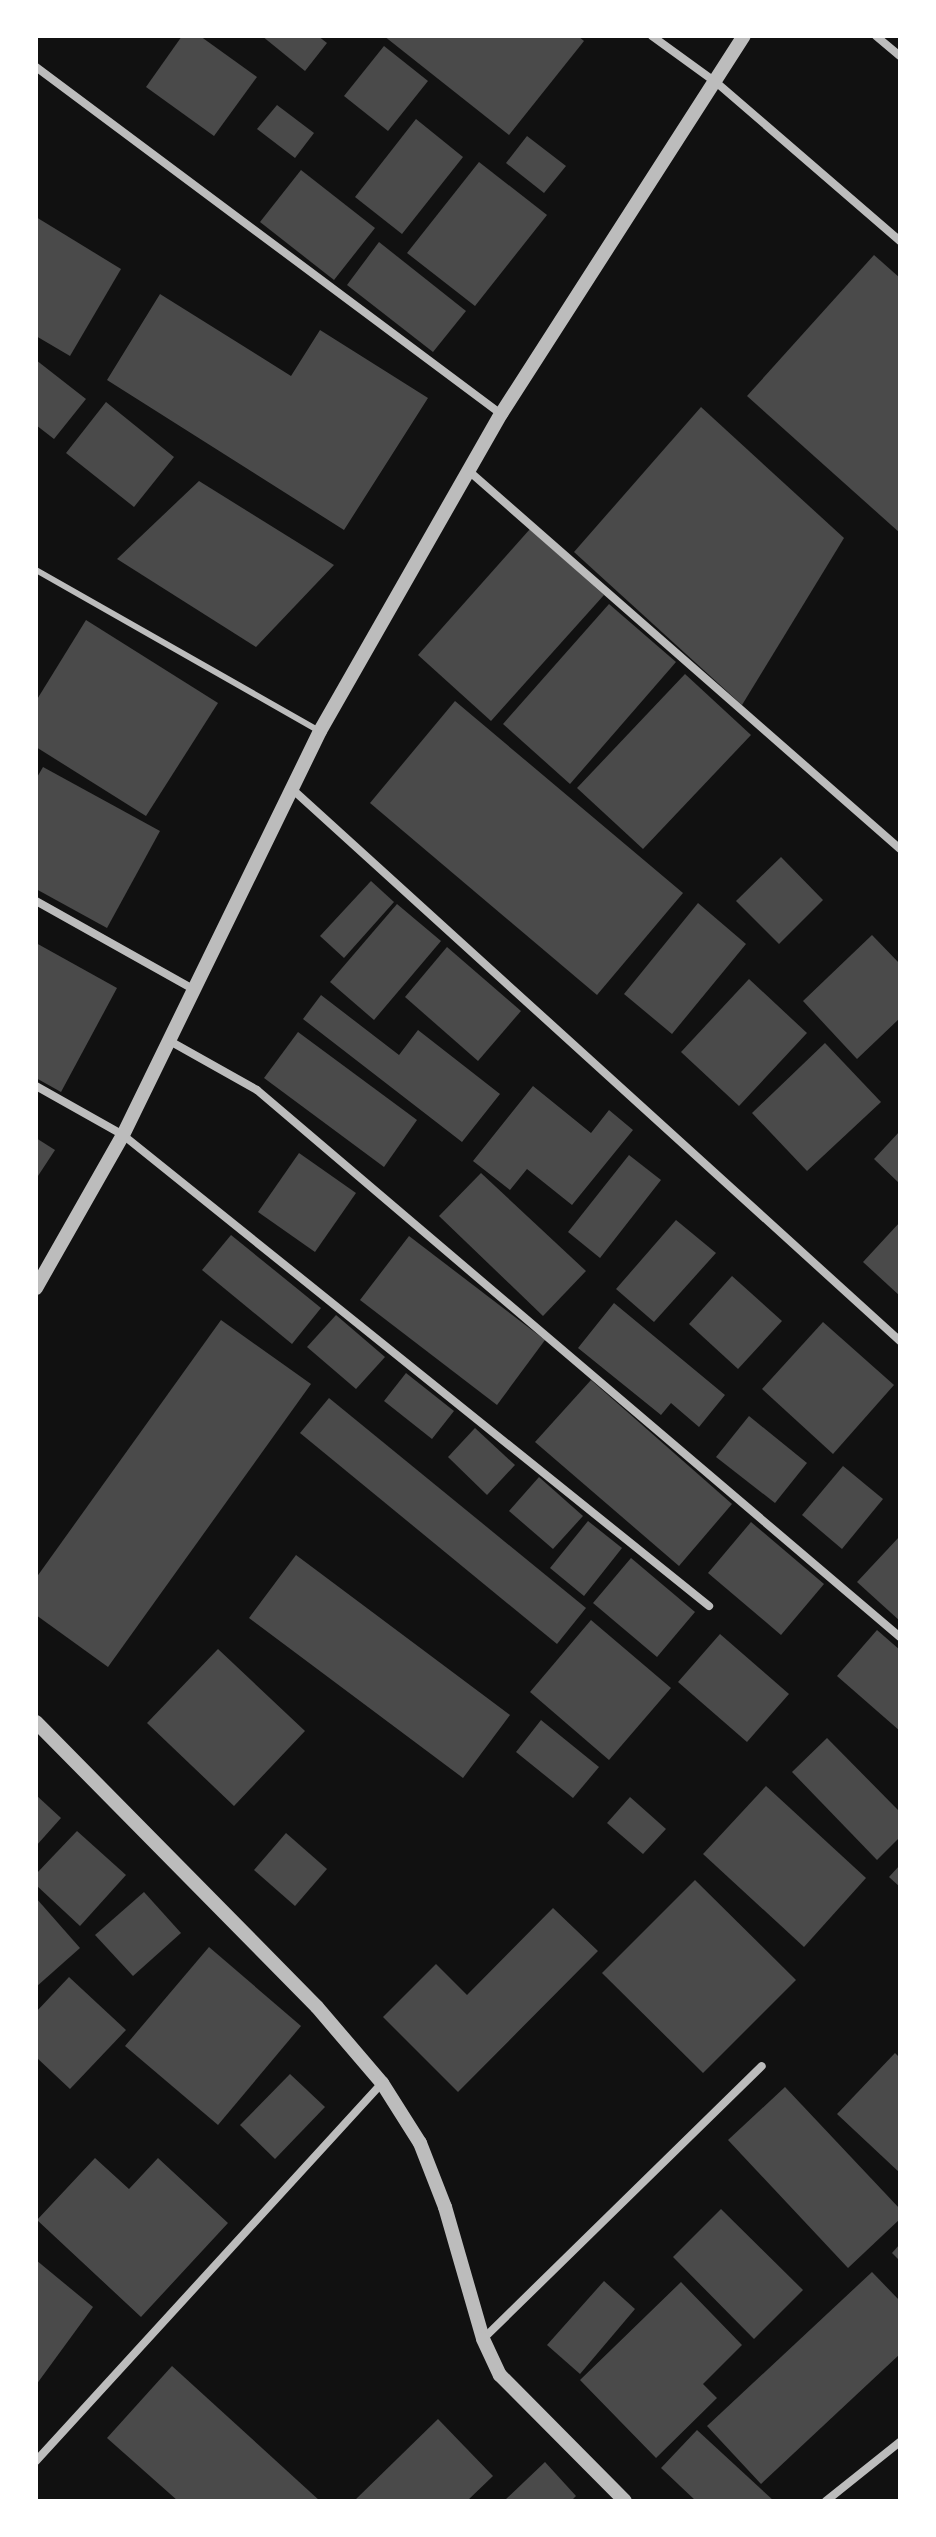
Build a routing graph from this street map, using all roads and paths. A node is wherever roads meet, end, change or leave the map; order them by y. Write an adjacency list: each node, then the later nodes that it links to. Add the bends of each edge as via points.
1 (652, 36): 6 (street)
2 (744, 36): 6 (street)
3 (876, 36): 4 (street)
4 (900, 56)
5 (36, 67): 8 (street)
6 (717, 83): 7 (street); 8 (street)
7 (900, 241)
8 (501, 414): 9 (street)
9 (470, 472): 11 (street); 13 (street)
10 (36, 570): 11 (lane)
11 (320, 731): 12 (street)
12 (291, 787): 15 (street); 20 (street)
13 (900, 849)
14 (36, 901): 15 (street)
15 (191, 988): 16 (street)
16 (167, 1039): 18 (street); 22 (street, via 257,1090)
17 (36, 1086): 18 (street)
18 (123, 1135): 19 (street); 21 (street)
19 (36, 1288)
20 (900, 1341)
21 (709, 1606)
22 (900, 1637)
23 (36, 1722): 25 (street, via 306,1996)
24 (762, 2066): 26 (street)
25 (382, 2083): 26 (street, via 420,2143 445,2207); 28 (street)
26 (483, 2339): 29 (street, via 500,2375)
27 (900, 2442): 30 (street)
28 (36, 2461)
29 (625, 2501)
30 (826, 2501)

